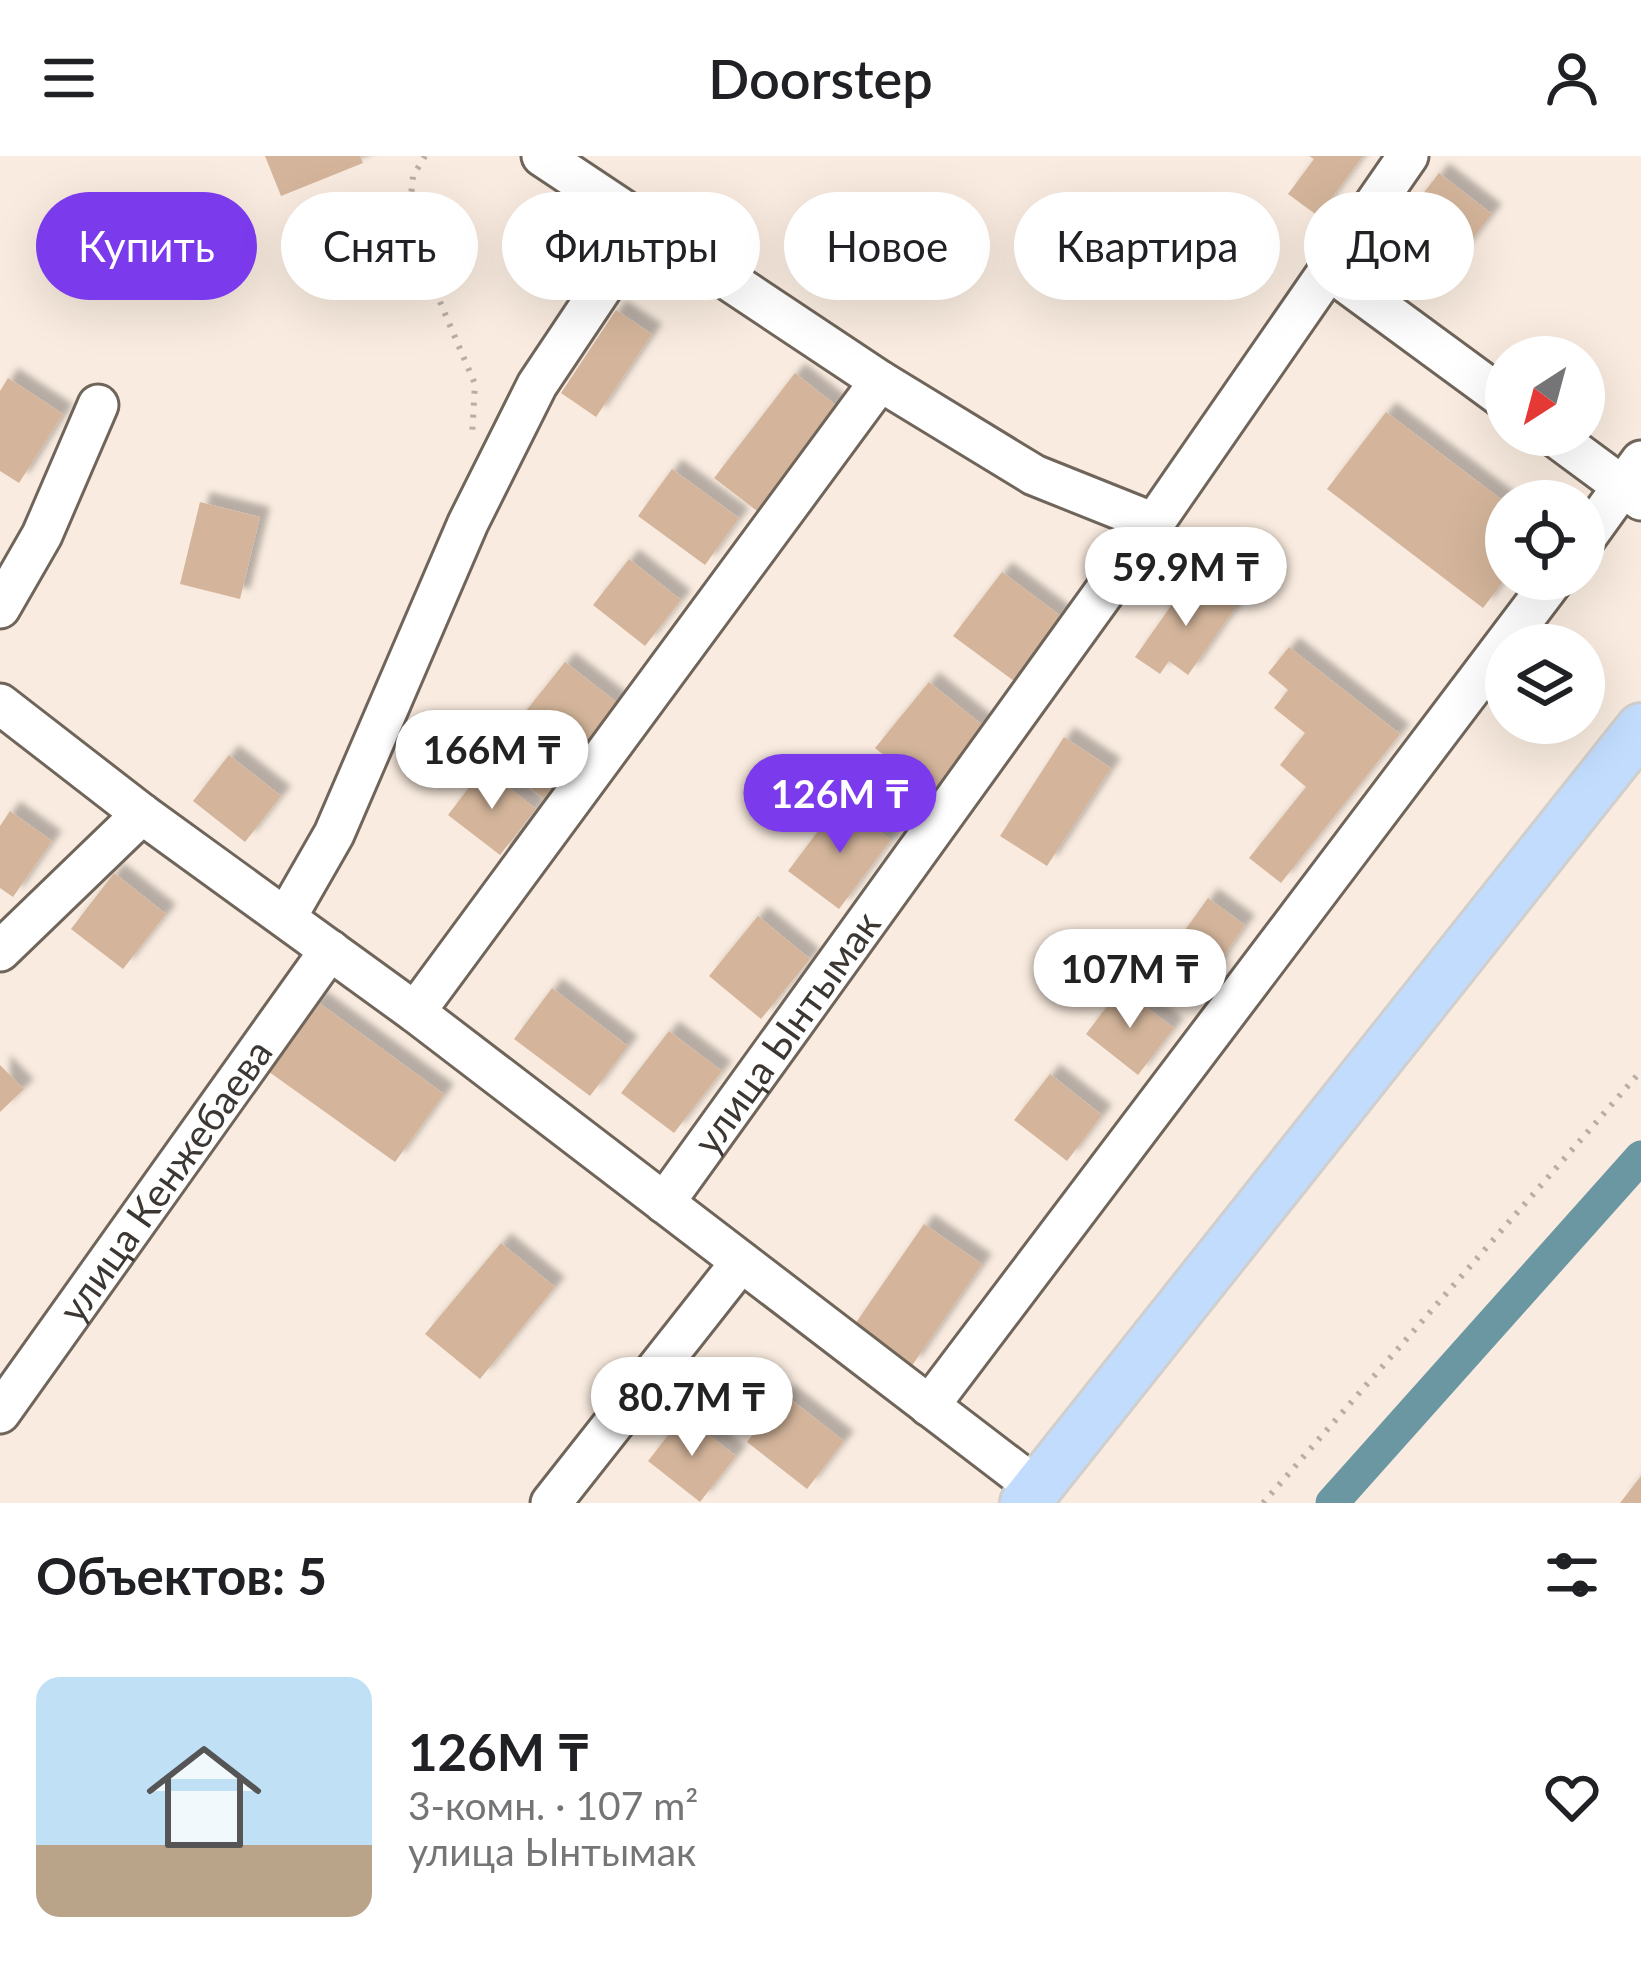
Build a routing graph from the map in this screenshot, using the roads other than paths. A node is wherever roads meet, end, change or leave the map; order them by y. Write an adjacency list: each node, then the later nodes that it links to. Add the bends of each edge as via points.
1 (542, 156): 3 (street)
2 (1408, 156): 4 (street, улица Ынтымак)
3 (595, 192)
4 (1383, 192)
5 (594, 300): 21 (street, via 537,386 468,523 334,834)
6 (757, 300): 9 (street)
7 (1308, 300): 15 (street, улица Ынтымак)
8 (1370, 300): 10 (street)
9 (880, 381): 15 (street, via 1034,475); 24 (street)
10 (1485, 385)
11 (98, 405): 17 (street, via 42,535)
12 (1589, 456): 13 (street)
13 (1635, 483): 14 (street)
14 (1605, 517)
15 (1154, 523): 25 (street, улица Ынтымак)
16 (1538, 600): 27 (street)
17 (0, 608)
18 (0, 704): 20 (street)
19 (1641, 728): 29 (main road)
20 (142, 814): 21 (street); 23 (street)
21 (287, 916): 22 (street)
22 (330, 950): 24 (street); 28 (street, улица Кенжебаева)
23 (0, 951)
24 (415, 1012): 25 (street)
25 (664, 1203): 26 (street)
26 (741, 1262): 27 (street); 30 (street)
27 (929, 1406): 29 (street)
28 (0, 1414)
29 (1031, 1496)
30 (551, 1503)

